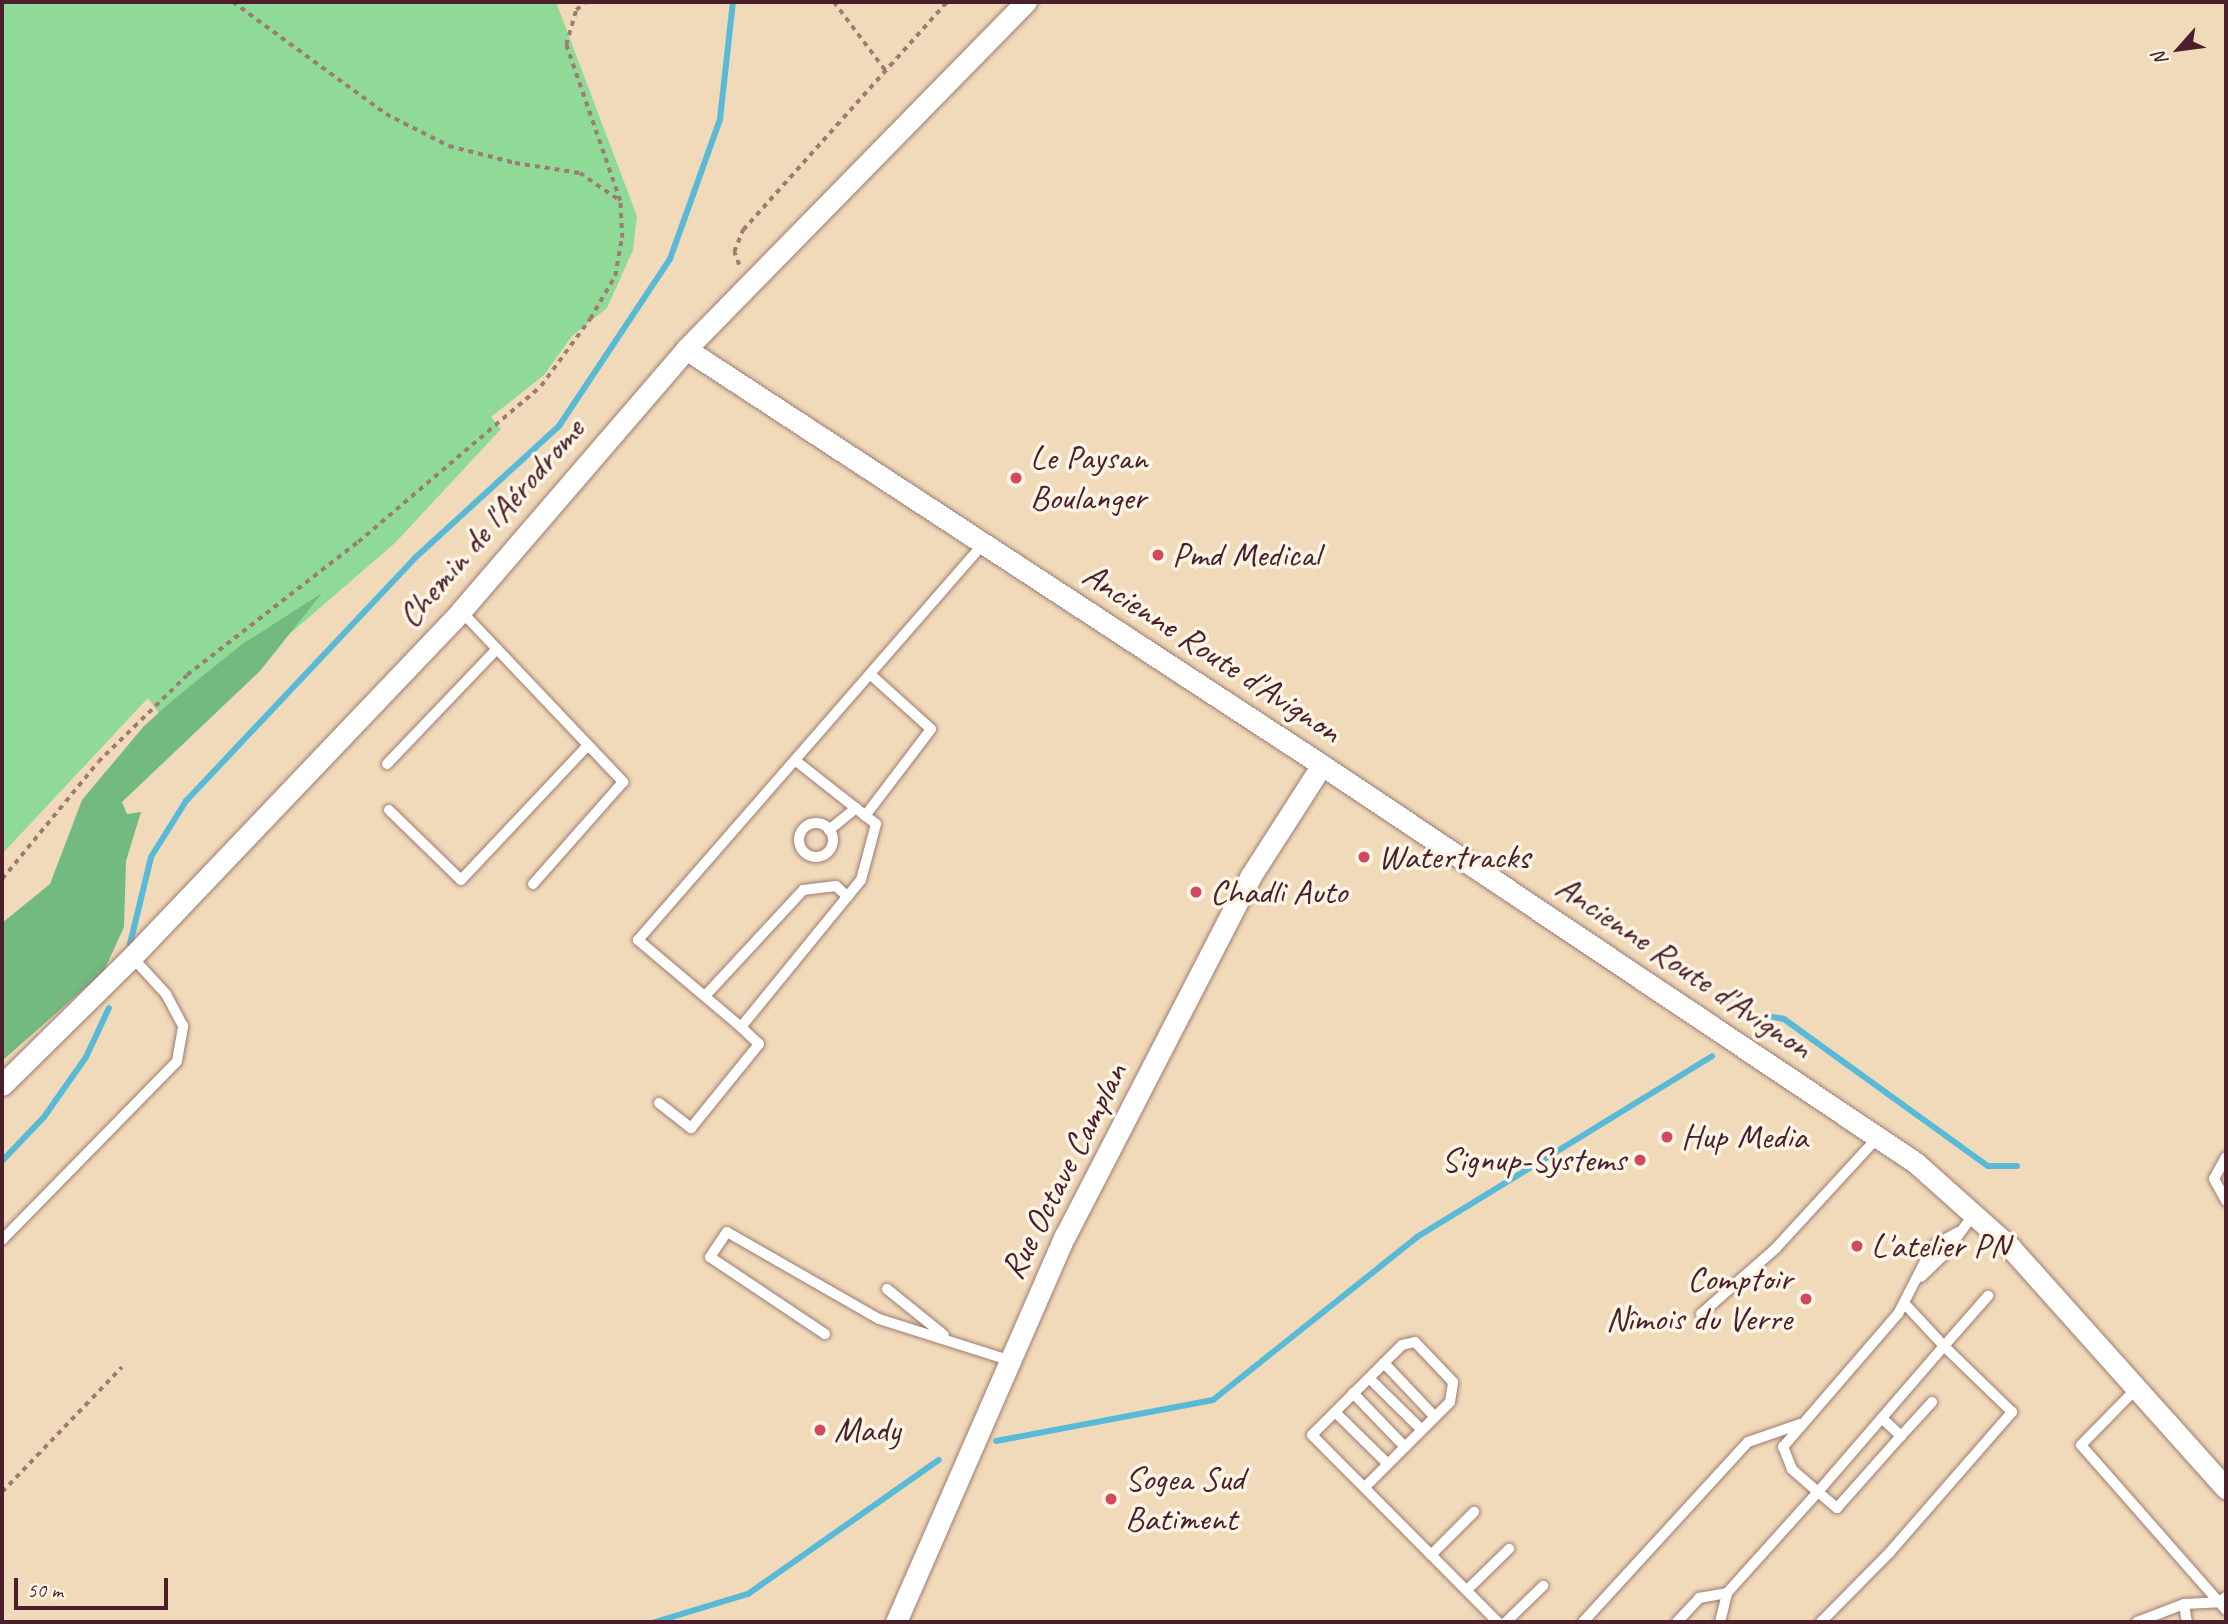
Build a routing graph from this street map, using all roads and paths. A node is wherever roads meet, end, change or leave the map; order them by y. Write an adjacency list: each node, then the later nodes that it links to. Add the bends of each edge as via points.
1 (233, 2): 7 (path, via 386,114 449,146 580,173)
2 (586, 2): 7 (path, via 576,10 566,45)
3 (834, 2): 6 (path)
4 (947, 2): 6 (path)
5 (1026, 2): 8 (street, Chemin de l'Aérodrome)
6 (886, 71): 8 (path, via 743,230 734,252)
7 (620, 201): 21 (path, via 622,237 615,276 541,386 358,542 187,675 98,762)
8 (747, 287): 9 (street, Chemin de l'Aérodrome)
9 (686, 349): 10 (street, Ancienne Route d'Avignon); 11 (street, Chemin de l'Aérodrome)
10 (984, 543): 13 (lane); 17 (street, Ancienne Route d'Avignon)
11 (461, 611): 12 (lane); 24 (street, Chemin de l'Aérodrome)
12 (497, 649): 14 (lane); 16 (lane)
13 (871, 675): 15 (lane); 19 (lane, via 931,729)
14 (588, 745): 18 (lane, via 461,880); 22 (lane, via 623,782)
15 (796, 761): 19 (lane); 25 (lane, via 638,940)
16 (387, 764)
17 (1322, 765): 29 (street, Ancienne Route d'Avignon); 41 (street, Rue Octave Camplan, via 1250,877 1065,1236)
18 (389, 810)
19 (860, 812): 20 (lane); 23 (lane, via 876,824 862,880)
20 (830, 830)
21 (2, 879)
22 (533, 884)
23 (848, 897): 25 (lane, via 836,886 803,890); 26 (lane)
24 (132, 957): 27 (street, Chemin de l'Aérodrome); 33 (lane, via 166,994 183,1026 177,1061)
25 (705, 996): 26 (lane)
26 (741, 1027): 28 (lane, via 759,1044 691,1128)
27 (2, 1085)
28 (659, 1103)
29 (1878, 1137): 32 (street, Ancienne Route d'Avignon); 37 (lane, via 1776,1248)
30 (2226, 1157): 31 (lane, via 2214,1179)
31 (2226, 1201)
32 (1974, 1214): 36 (lane, via 1943,1256 1913,1283); 45 (street, Ancienne Route d'Avignon, via 2010,1247)
33 (2, 1240)
34 (887, 1289): 39 (lane)
35 (1987, 1296): 40 (lane)
36 (1904, 1303): 40 (lane); 51 (lane)
37 (1701, 1314)
38 (825, 1334): 39 (lane, via 710,1257 727,1232 879,1319)
39 (949, 1338): 41 (lane)
40 (1944, 1346): 50 (lane); 74 (lane, via 2012,1412 1890,1552)
41 (1008, 1360): 68 (street, Rue Octave Camplan)
42 (1384, 1363): 44 (lane); 49 (lane); 49 (lane, via 1402,1345 1415,1342 1453,1382 1450,1402)
43 (122, 1367): 58 (path)
44 (1369, 1377): 46 (lane); 52 (lane)
45 (2136, 1388): 57 (street, Ancienne Route d'Avignon); 66 (lane, via 2081,1445)
46 (1353, 1394): 48 (lane); 54 (lane)
47 (1932, 1402): 53 (lane)
48 (1335, 1412): 55 (lane); 56 (lane, via 1312,1435)
49 (1435, 1417): 52 (lane)
50 (1882, 1419): 53 (lane); 59 (lane)
51 (1803, 1423): 59 (lane, via 1783,1447 1792,1469); 71 (lane, via 1748,1442)
52 (1422, 1430): 54 (lane)
53 (1900, 1436): 59 (lane, via 1837,1508)
54 (1405, 1447): 55 (lane)
55 (1388, 1464): 56 (lane)
56 (1364, 1487): 62 (lane)
57 (2226, 1489)
58 (2, 1492)
59 (1818, 1492): 65 (lane)
60 (1474, 1512): 62 (lane)
61 (1509, 1549): 64 (lane)
62 (1432, 1555): 64 (lane)
63 (1543, 1586): 70 (lane)
64 (1466, 1590): 69 (lane)
65 (1727, 1593): 72 (lane, via 1699,1598); 73 (lane)
66 (2224, 1603): 67 (lane)
67 (2184, 1604): 75 (lane); 76 (lane)
68 (896, 1622)
69 (1498, 1622)
70 (1506, 1622)
71 (1583, 1622)
72 (1677, 1622)
73 (1720, 1622)
74 (1821, 1622)
75 (2137, 1622)
76 (2187, 1622)

